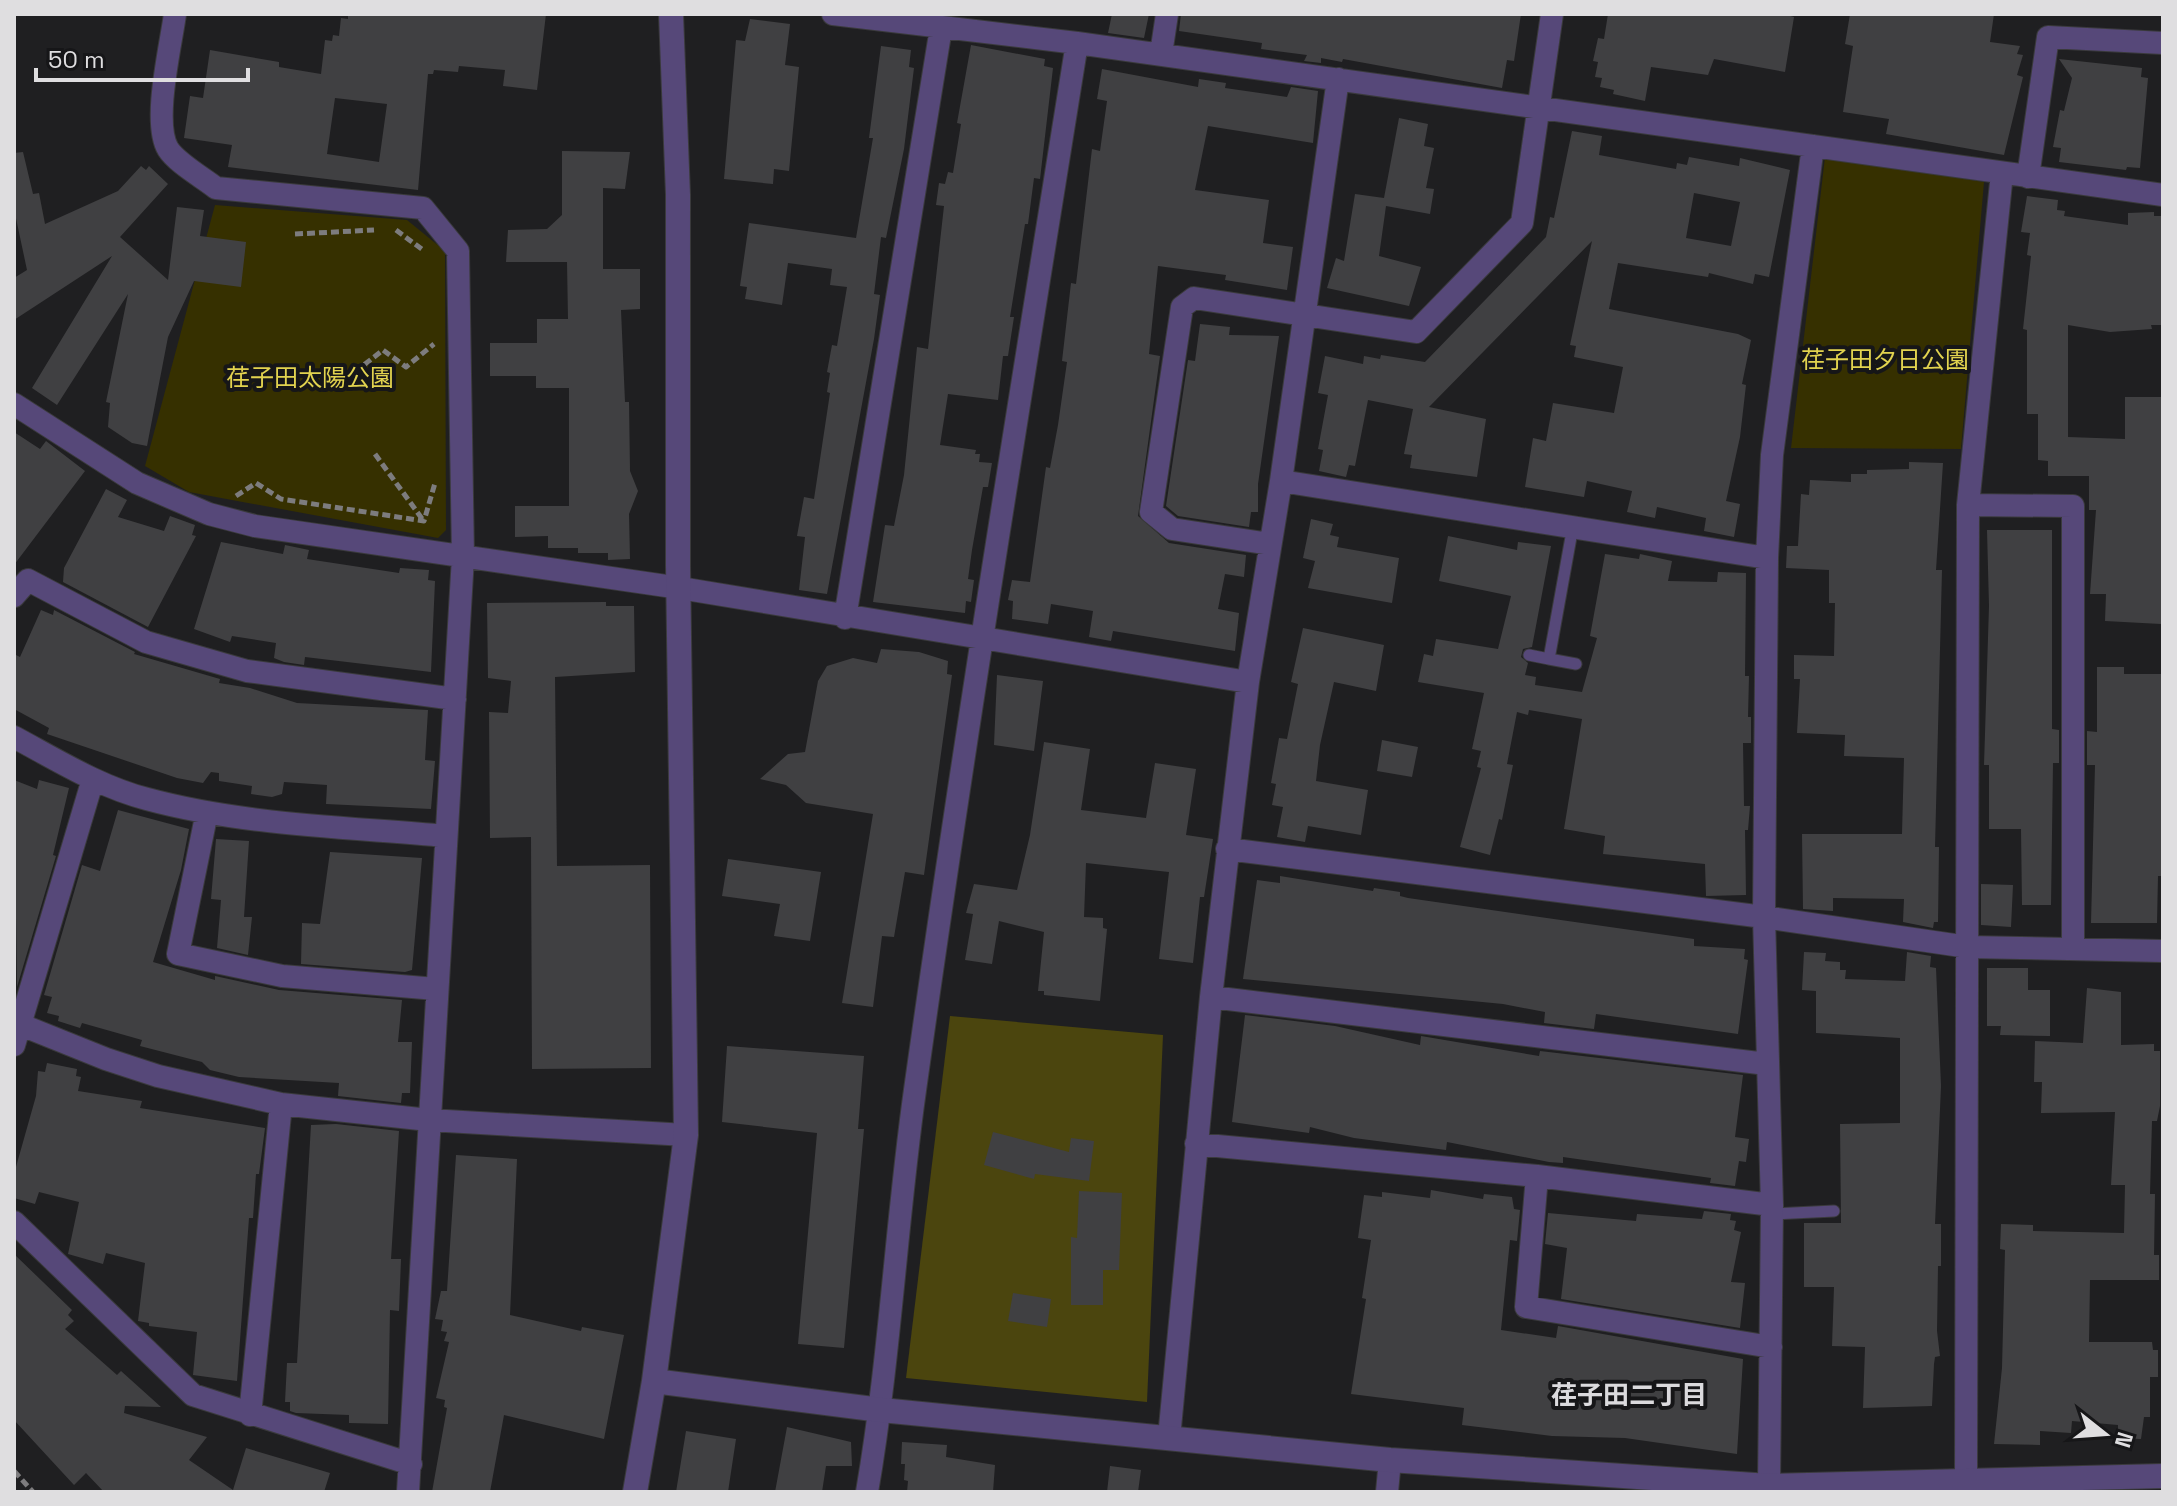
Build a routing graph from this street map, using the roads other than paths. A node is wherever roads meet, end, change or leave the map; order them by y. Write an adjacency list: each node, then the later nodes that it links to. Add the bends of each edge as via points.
1 (175, 14): 22 (street, via 161,120 168,149 216,188 423,208 458,251)
2 (671, 14): 24 (street, via 678,195)
3 (833, 14): 6 (street)
4 (1167, 14): 9 (street)
5 (1552, 14): 11 (street)
6 (941, 28): 7 (street); 26 (street)
7 (1077, 43): 9 (street); 27 (street)
8 (2163, 43): 14 (street, via 2048,37)
9 (1161, 54): 10 (street)
10 (1338, 79): 11 (street); 16 (street)
11 (1539, 108): 12 (street); 16 (street, via 1522,223 1416,332)
12 (1813, 146): 13 (street); 23 (street, via 1772,455)
13 (2002, 173): 14 (street); 19 (street)
14 (2028, 177): 15 (street)
15 (2163, 195)
16 (1305, 315): 18 (street); 21 (street, via 1194,298 1182,307 1151,512 1172,529)
17 (14, 404): 22 (street, via 137,483 209,514 255,526)
18 (1281, 481): 20 (street); 21 (street)
19 (1968, 505): 39 (street); 40 (street, via 2073,506)
20 (1573, 526): 23 (street); 29 (lane)
21 (1270, 544): 31 (street)
22 (463, 557): 24 (street); 32 (street)
23 (1767, 558): 38 (street)
24 (680, 588): 26 (street); 48 (street)
25 (14, 596): 32 (street, via 28,580 146,642 247,671)
26 (845, 618): 27 (street)
27 (981, 640): 31 (street); 56 (street, via 914,1096)
28 (1529, 655): 29 (lane)
29 (1549, 659): 30 (lane)
30 (1576, 664)
31 (1248, 682): 37 (street)
32 (455, 699): 36 (street)
33 (14, 737): 34 (street)
34 (93, 779): 35 (street, via 146,799); 44 (street)
35 (207, 812): 36 (street); 42 (street, via 178,954 282,976)
36 (445, 836): 42 (street)
37 (1227, 849): 38 (street); 43 (street)
38 (1764, 917): 39 (street); 45 (street)
39 (1968, 947): 40 (street); 62 (street)
40 (2073, 949): 41 (street)
41 (2163, 951)
42 (436, 989): 47 (street)
43 (1211, 997): 45 (street); 49 (street)
44 (16, 1030): 46 (street, via 158,1076)
45 (1767, 1064): 51 (street)
46 (281, 1104): 47 (street); 57 (street)
47 (429, 1120): 48 (street); 60 (street)
48 (686, 1135): 55 (street)
49 (1196, 1144): 50 (street); 58 (street)
50 (1537, 1176): 51 (street); 54 (street, via 1526,1307)
51 (1772, 1209): 52 (lane); 54 (street)
52 (1834, 1211)
53 (14, 1222): 57 (street, via 193,1395)
54 (1771, 1347): 63 (street)
55 (654, 1381): 56 (street); 67 (street)
56 (881, 1410): 58 (street); 68 (street)
57 (250, 1415): 60 (street)
58 (1169, 1438): 59 (street)
59 (1390, 1460): 63 (street); 69 (street)
60 (411, 1464): 66 (street)
61 (2163, 1476): 64 (street)
62 (1966, 1482): 64 (street); 65 (street)
63 (1769, 1486): 65 (street)
64 (2098, 1486)
65 (1834, 1488)
66 (408, 1492)
67 (635, 1492)
68 (867, 1492)
69 (1387, 1492)

